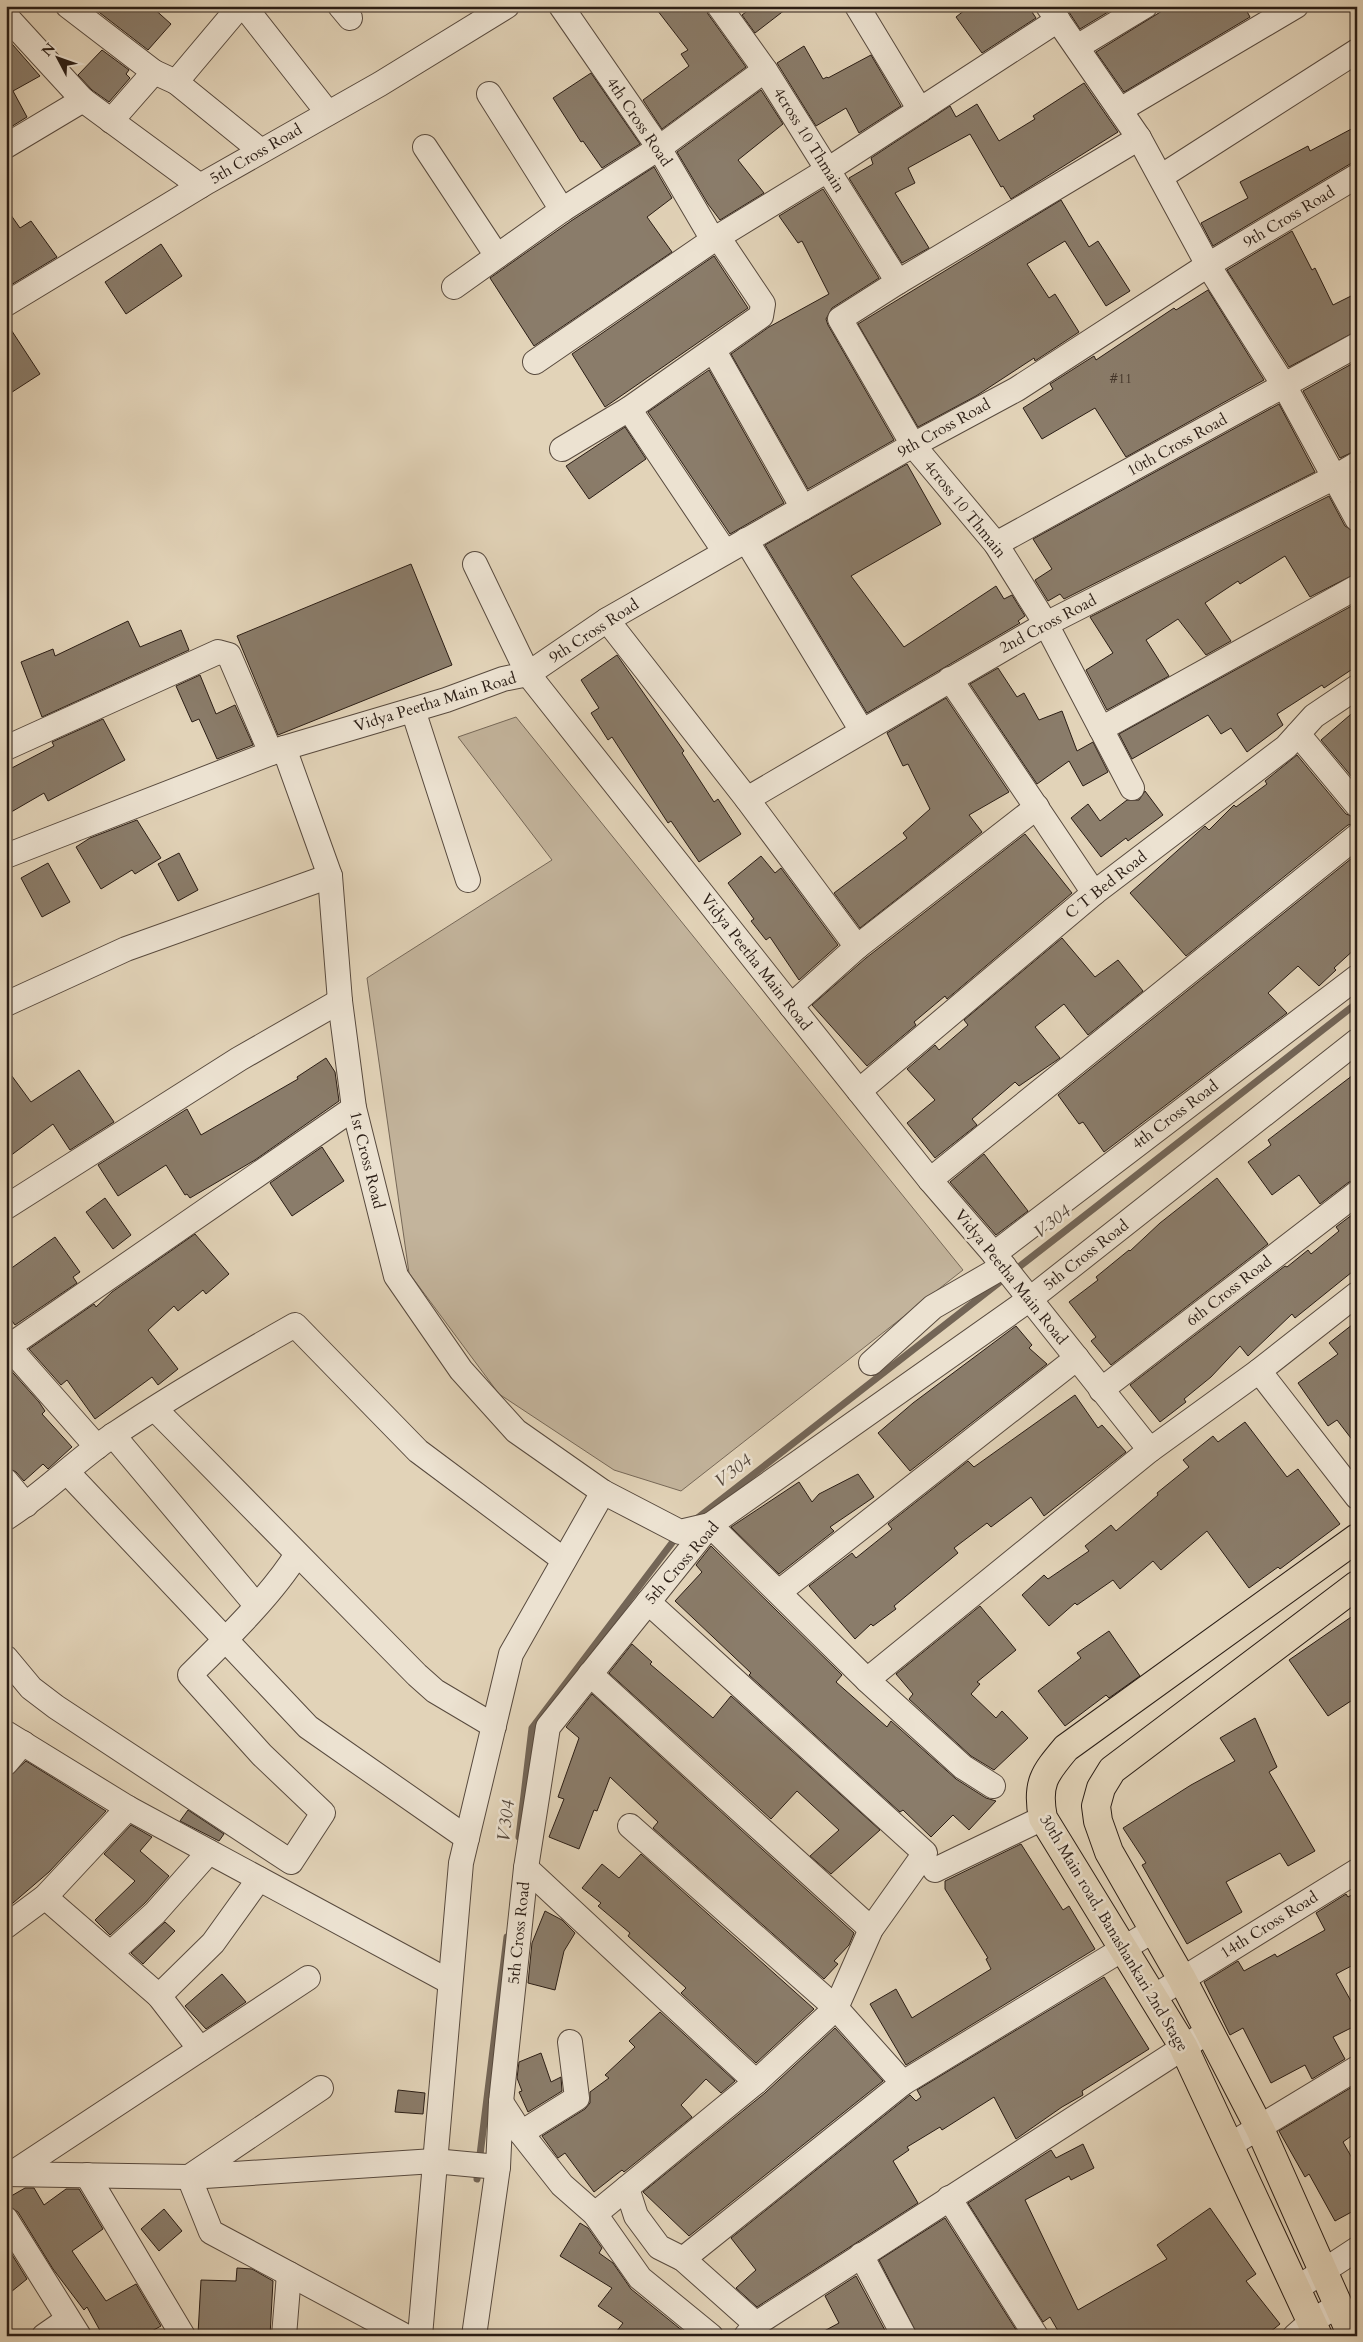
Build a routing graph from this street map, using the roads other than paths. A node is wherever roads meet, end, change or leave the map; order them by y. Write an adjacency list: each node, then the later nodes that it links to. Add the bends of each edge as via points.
1 (68, 6): 15 (street)
2 (240, 6): 16 (street)
3 (244, 6): 21 (street)
4 (561, 6): 26 (street, 4th Cross Road)
5 (719, 6): 14 (street, 4cross 10 Thmain)
6 (857, 6): 19 (street)
7 (1146, 6): 12 (street)
8 (1296, 6): 20 (street)
9 (500, 8): 21 (street, 5th Cross Road)
10 (1053, 13): 12 (street); 19 (street)
11 (6, 16): 18 (street)
12 (1077, 47): 20 (street)
13 (1357, 51): 29 (street)
14 (765, 70): 26 (street); 28 (street, 4cross 10 Thmain)
15 (154, 72): 16 (street); 22 (street)
16 (176, 82): 27 (street)
17 (489, 94): 32 (street)
18 (83, 100): 22 (street); 24 (street)
19 (920, 110): 28 (street)
20 (1120, 110): 23 (street)
21 (328, 113): 27 (street, 5th Cross Road)
22 (111, 121): 31 (street)
23 (1139, 138): 29 (street); 36 (street)
24 (6, 146)
25 (425, 147): 34 (street)
26 (659, 148): 32 (street); 33 (street, 4th Cross Road)
27 (261, 151): 31 (street, 5th Cross Road)
28 (828, 169): 33 (street); 36 (street, 4cross 10 Thmain)
29 (1162, 176): 35 (street)
30 (1357, 176): 35 (street, 9th Cross Road)
31 (200, 186): 38 (street, 5th Cross Road)
32 (562, 210): 34 (street)
33 (716, 238): 40 (street, 4th Cross Road, via 763,304 761,316); 41 (street)
34 (497, 256): 37 (street)
35 (1208, 265): 42 (street); 44 (street, 9th Cross Road, via 1017,389)
36 (898, 282): 44 (street, 4cross 10 Thmain, via 840,319)
37 (454, 287)
38 (6, 304)
39 (1357, 345): 42 (street, 10th Cross Road)
40 (714, 351): 43 (street, 4th Cross Road); 48 (street)
41 (535, 362)
42 (1284, 387): 47 (street); 51 (street, 10th Cross Road)
43 (630, 409): 45 (street, 4th Cross Road); 52 (street)
44 (914, 445): 48 (street, 9th Cross Road); 51 (street, 4cross 10 Thmain)
45 (562, 449)
46 (1357, 464): 47 (street, 2nd Cross Road)
47 (1333, 478): 49 (street); 56 (street, 2nd Cross Road)
48 (803, 508): 50 (street, 9th Cross Road)
49 (1357, 519)
50 (746, 540): 52 (street, 9th Cross Road); 62 (street)
51 (996, 544): 56 (street, 4cross 10 Thmain)
52 (725, 552): 55 (street, 9th Cross Road)
53 (475, 564): 57 (street)
54 (1357, 587): 61 (street)
55 (607, 620): 57 (street, 9th Cross Road); 67 (street)
56 (1046, 624): 58 (street, 2nd Cross Road); 61 (street, 4cross 10 Thmain)
57 (528, 674): 60 (street, Vidya Peetha Main Road, via 503,679); 79 (street, Vidya Peetha Main Road)
58 (950, 679): 62 (street, 2nd Cross Road); 69 (street)
59 (1357, 687): 63 (street, C T Bed Road, via 1314,716)
60 (413, 710): 65 (street, Vidya Peetha Main Road); 73 (street)
61 (1102, 728): 66 (street, 4cross 10 Thmain)
62 (862, 731): 67 (street, 2nd Cross Road)
63 (1298, 734): 68 (street); 74 (street, C T Bed Road, via 1286,747)
64 (6, 748): 65 (street, 1st Cross Road, via 218,652 228,655)
65 (278, 751): 71 (street, Vidya Peetha Main Road); 72 (street, 1st Cross Road)
66 (1132, 788)
67 (747, 799): 75 (street)
68 (1357, 805)
69 (1037, 807): 74 (street); 75 (street)
70 (1357, 836): 83 (street)
71 (6, 856)
72 (330, 876): 77 (street, via 126,949); 78 (street, 1st Cross Road)
73 (468, 880)
74 (1094, 893): 81 (street, C T Bed Road)
75 (858, 946): 79 (street)
76 (1357, 977): 86 (street, 4th Cross Road)
77 (9, 996)
78 (340, 1001): 82 (street, 1st Cross Road); 85 (street, via 238,1059)
79 (790, 1006): 81 (street, Vidya Peetha Main Road)
80 (1357, 1041): 86 (street, 5th Cross Road)
81 (859, 1090): 83 (street, Vidya Peetha Main Road)
82 (354, 1108): 88 (street); 98 (street, 1st Cross Road, via 396,1276 461,1370 516,1431)
83 (930, 1180): 86 (street, Vidya Peetha Main Road)
84 (1357, 1193): 92 (street, 6th Cross Road)
85 (6, 1207)
86 (1010, 1274): 89 (street, Vidya Peetha Main Road); 90 (street, via 933,1307); 102 (street, 5th Cross Road)
87 (1357, 1294): 91 (street)
88 (7, 1345): 94 (street)
89 (1077, 1358): 92 (street, Vidya Peetha Main Road); 107 (street)
90 (872, 1363)
91 (1259, 1372): 95 (street); 99 (street)
92 (1101, 1390): 95 (street, Vidya Peetha Main Road)
93 (155, 1409): 94 (street); 104 (street); 105 (street, via 295,1325 418,1451)
94 (105, 1441): 96 (street); 109 (street)
95 (1150, 1450): 113 (street)
96 (67, 1472): 100 (street); 110 (street)
97 (6, 1481): 100 (street)
98 (603, 1492): 102 (street, 1st Cross Road, via 680,1532); 105 (street)
99 (1357, 1497)
100 (26, 1505): 101 (street)
101 (6, 1518)
102 (710, 1526): 107 (street); 108 (street, 5th Cross Road)
103 (1357, 1538): 119 (main road, 30th Main road, Banashankari 2nd Stage, via 1066,1748 1045,1773)
104 (297, 1554): 109 (street); 114 (street, via 416,1675 434,1690)
105 (564, 1560): 114 (street, via 510,1654)
106 (1357, 1585): 130 (main road, 30th Main road, Banashankari 2nd Stage, via 1112,1770 1101,1788 1096,1806 1109,1852)
107 (779, 1592): 113 (street)
108 (648, 1602): 112 (street, 5th Cross Road); 129 (street, via 924,1853)
109 (256, 1605): 110 (street)
110 (226, 1640): 111 (street, via 190,1675 262,1755 323,1813 291,1862 56,1707 31,1688); 121 (street, via 308,1727)
111 (6, 1658)
112 (590, 1674): 123 (street, 5th Cross Road, via 548,1727); 129 (street)
113 (868, 1680): 117 (street, via 963,1767)
114 (494, 1726): 121 (street)
115 (15, 1738): 116 (street); 118 (street)
116 (6, 1763)
117 (993, 1786)
118 (128, 1808): 122 (street); 127 (street)
119 (1036, 1811): 124 (street); 131 (main road, 30th Main road, Banashankari 2nd Stage)
120 (630, 1826): 138 (street)
121 (467, 1838): 135 (street, via 461,1863)
122 (209, 1852): 126 (street); 132 (street, via 155,1913)
123 (526, 1868): 144 (street); 147 (street, 5th Cross Road)
124 (935, 1870)
125 (1357, 1871): 134 (street, 14th Cross Road)
126 (259, 1879): 135 (street); 136 (street, via 213,1943)
127 (45, 1897): 128 (street); 132 (street)
128 (6, 1926)
129 (871, 1929): 138 (street)
130 (1154, 1930): 131 (street); 134 (main road, 30th Main road, Banashankari 2nd Stage)
131 (1122, 1950): 137 (main road, 30th Main road, Banashankari 2nd Stage); 145 (street)
132 (111, 1953): 136 (street)
133 (308, 1978): 142 (street)
134 (1182, 1979): 137 (street, 14th Cross Road); 139 (main road, 30th Main road, Banashankari 2nd Stage)
135 (450, 1982): 151 (street)
136 (158, 1996): 142 (street)
137 (1152, 1998): 141 (main road, 30th Main road, Banashankari 2nd Stage)
138 (836, 2008): 144 (street); 145 (street)
139 (1209, 2031): 141 (street); 148 (main road, 30th Main road, Banashankari 2nd Stage)
140 (570, 2042): 149 (street, via 577,2098)
141 (1183, 2046): 150 (main road, 30th Main road, Banashankari 2nd Stage); 157 (street)
142 (200, 2049): 153 (street)
143 (1357, 2068): 148 (street)
144 (756, 2082): 156 (street)
145 (903, 2083): 162 (street)
146 (321, 2088): 155 (street)
147 (501, 2102): 149 (street); 152 (street, 5th Cross Road)
148 (1260, 2129): 150 (street); 163 (main road, 30th Main road, Banashankari 2nd Stage)
149 (521, 2133): 158 (street, via 562,2185)
150 (1230, 2145): 165 (main road, 30th Main road, Banashankari 2nd Stage)
151 (434, 2161): 152 (street); 155 (street); 174 (street)
152 (485, 2166): 175 (street, 5th Cross Road)
153 (8, 2172): 154 (street)
154 (87, 2175): 155 (street); 171 (street)
155 (189, 2177): 164 (street, via 211,2232)
156 (627, 2188): 158 (street); 162 (street, via 636,2216 659,2247)
157 (949, 2198): 161 (street); 178 (street)
158 (595, 2214): 176 (street, via 640,2278)
159 (6, 2219): 167 (street)
160 (1357, 2249): 163 (street)
161 (861, 2255): 168 (street); 177 (street)
162 (682, 2259): 168 (street)
163 (1324, 2271): 165 (street); 166 (main road, 30th Main road, Banashankari 2nd Stage)
164 (289, 2274): 172 (street); 173 (street)
165 (1296, 2289): 169 (main road, 30th Main road, Banashankari 2nd Stage)
166 (1339, 2305): 169 (street); 179 (main road, 30th Main road, Banashankari 2nd Stage)
167 (73, 2328): 170 (street)
168 (751, 2330)
169 (1308, 2331)
170 (44, 2336)
171 (183, 2336)
172 (284, 2336)
173 (405, 2336)
174 (420, 2336)
175 (474, 2336)
176 (711, 2336)
177 (904, 2336)
178 (1036, 2336)
179 (1352, 2336)

